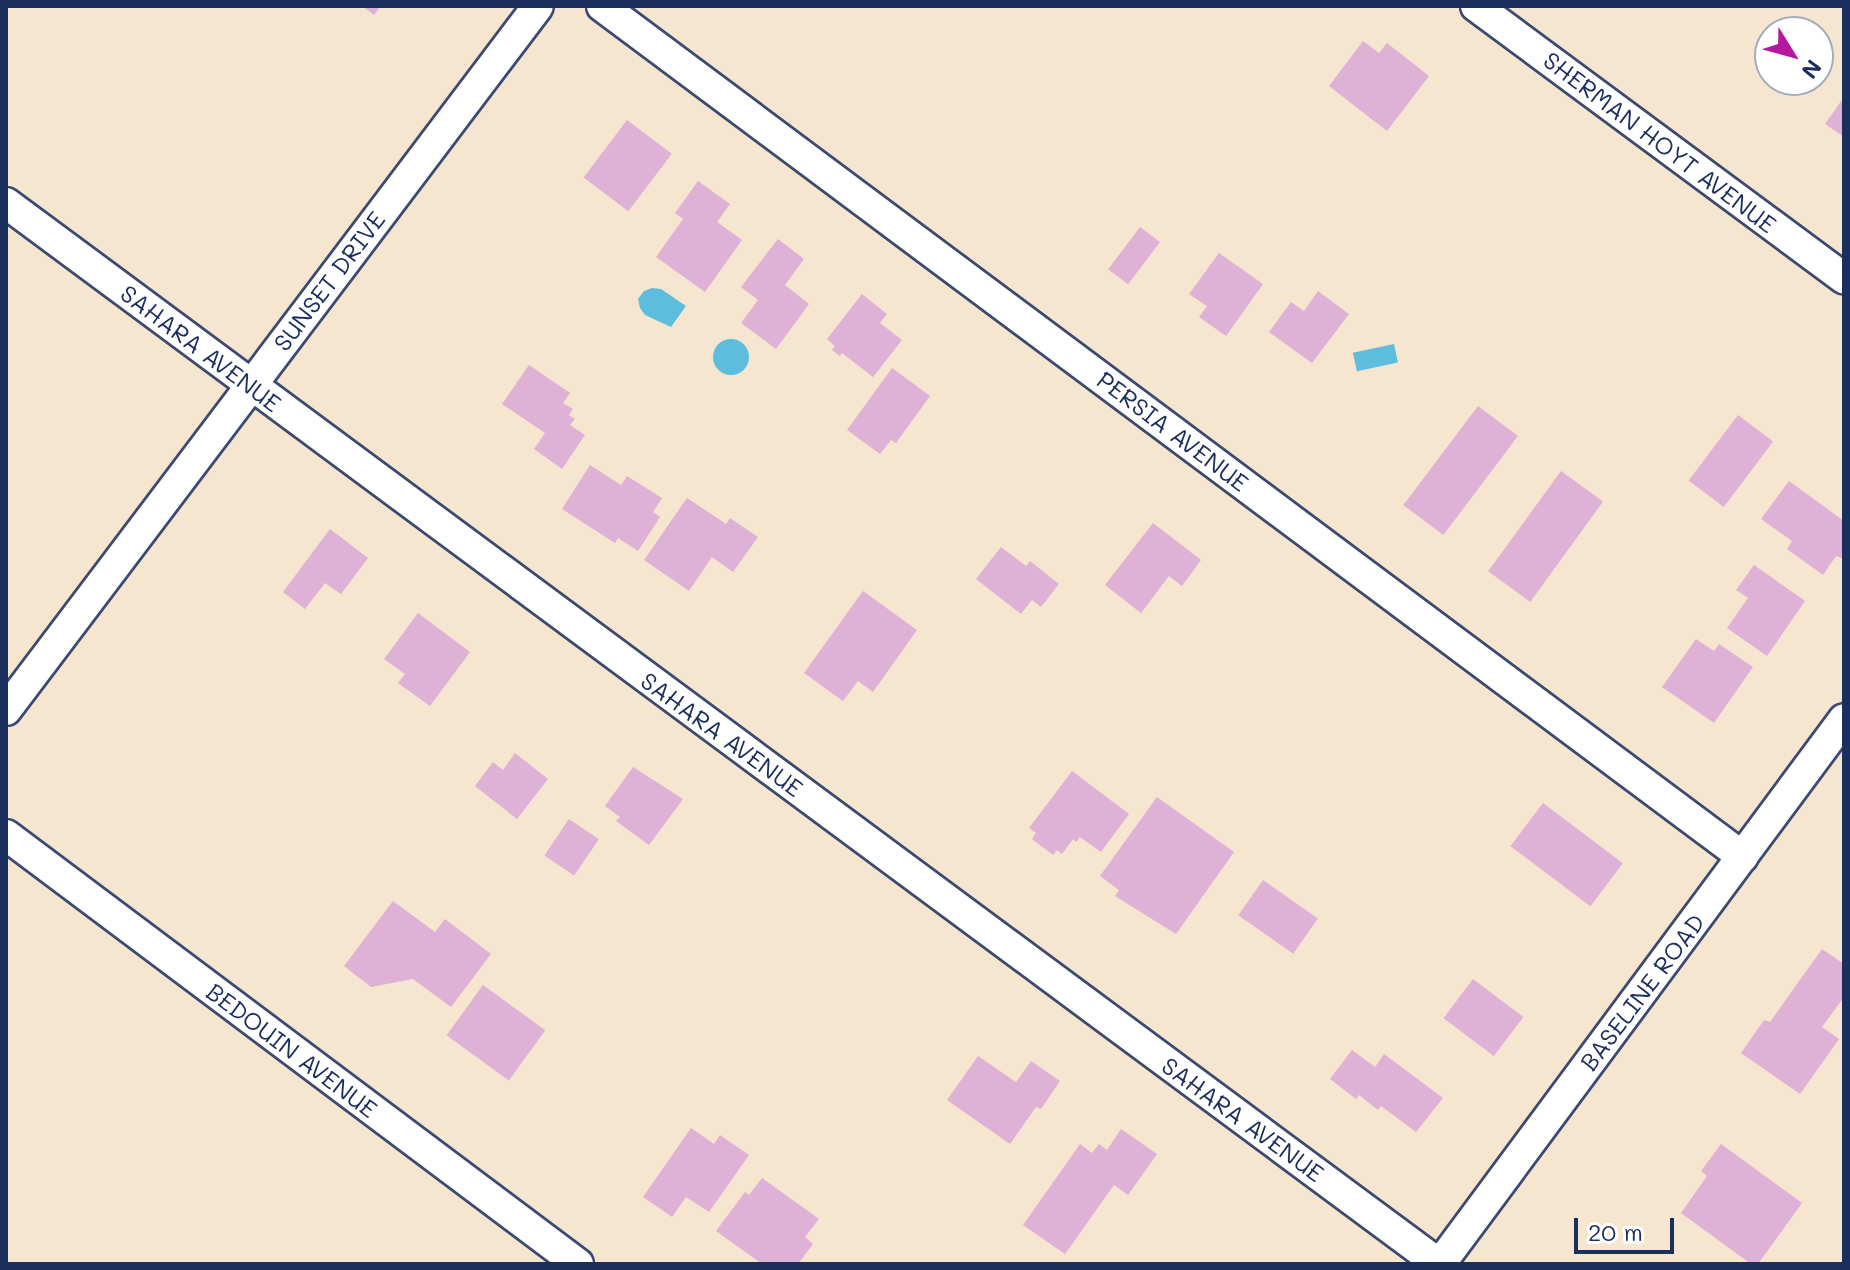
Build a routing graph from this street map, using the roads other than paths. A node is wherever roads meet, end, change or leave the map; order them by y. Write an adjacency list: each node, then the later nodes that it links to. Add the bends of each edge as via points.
1 (538, 6): 6 (street, SUNSET DRIVE)
2 (602, 6): 10 (street, PERSIA AVENUE)
3 (1476, 6): 5 (street, SHERMAN HOYT AVENUE)
4 (6, 203): 6 (street, SAHARA AVENUE)
5 (1844, 278)
6 (250, 385): 7 (street, SUNSET DRIVE); 12 (street, SAHARA AVENUE)
7 (6, 710)
8 (1844, 719): 10 (street, BASELINE ROAD)
9 (6, 835): 11 (street, BEDOUIN AVENUE)
10 (1743, 857): 12 (street, BASELINE ROAD)
11 (578, 1264)
12 (1439, 1264)

